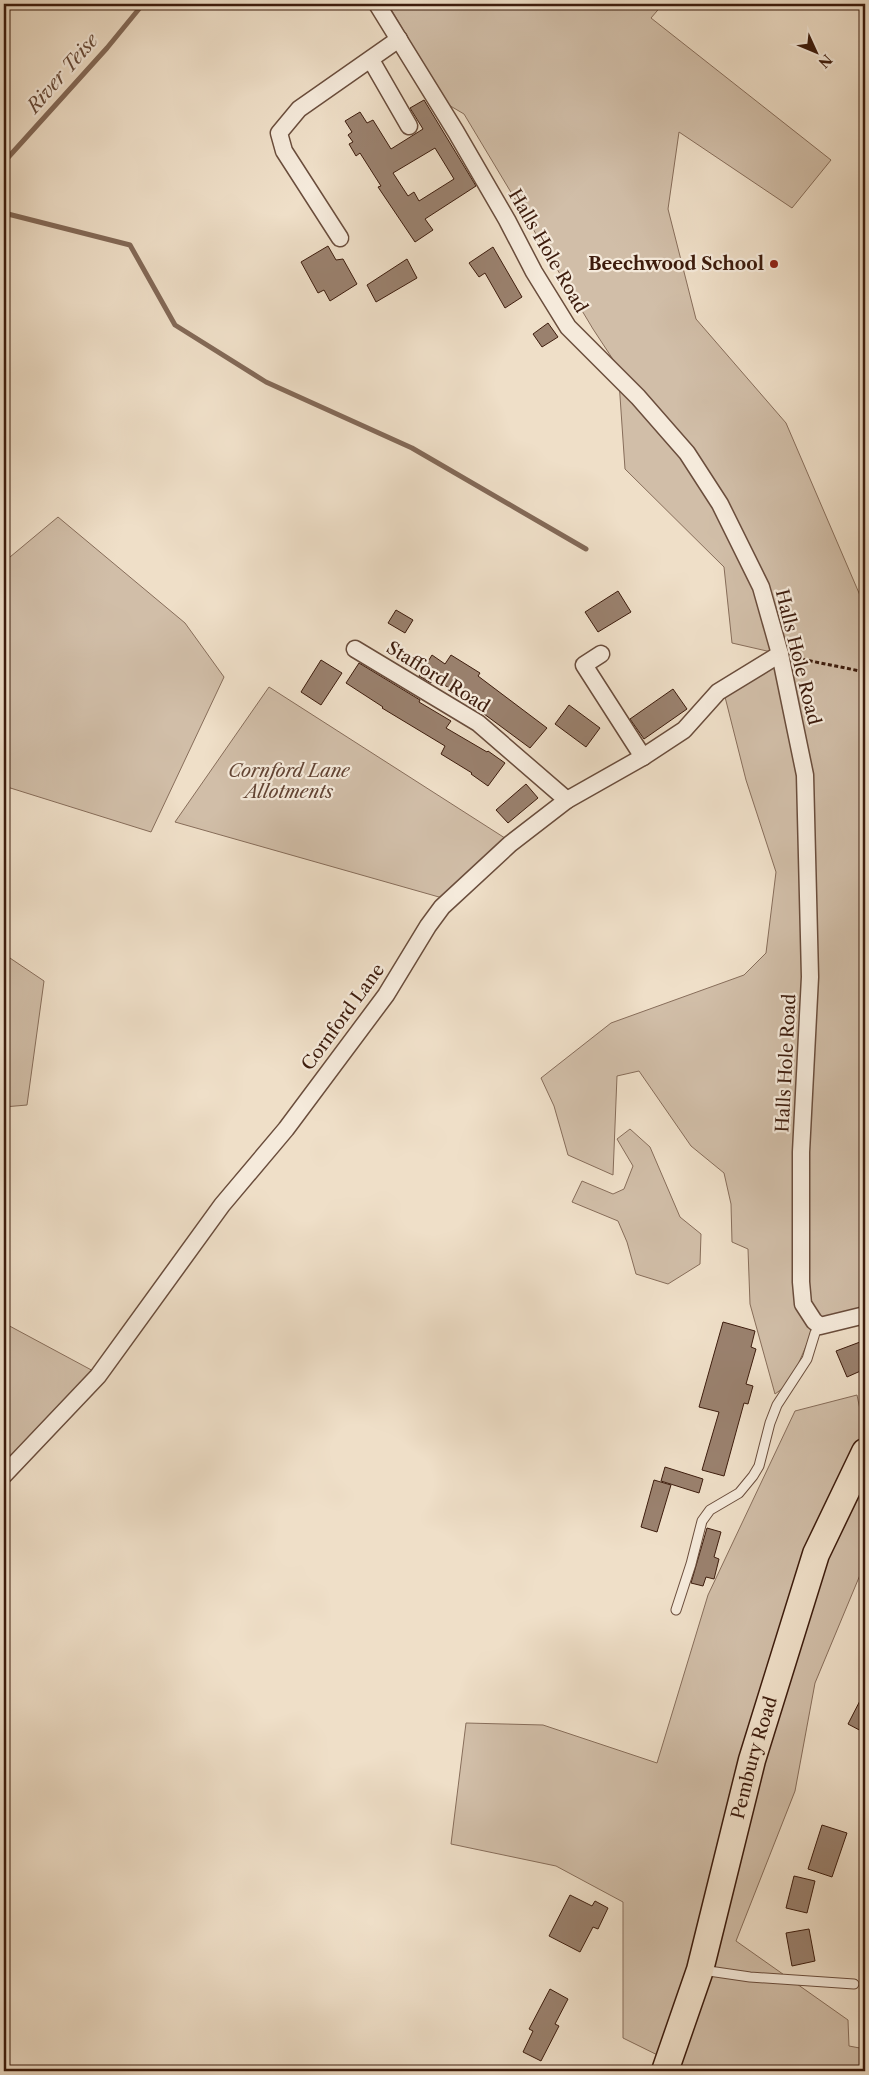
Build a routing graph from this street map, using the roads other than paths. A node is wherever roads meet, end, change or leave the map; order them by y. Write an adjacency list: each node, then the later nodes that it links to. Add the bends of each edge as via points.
1 (377, 4): 2 (street, Halls Hole Road)
2 (399, 39): 3 (street); 8 (street, Halls Hole Road, via 568,327 638,397 687,453 720,504 761,587)
3 (371, 60): 4 (street); 5 (street, via 299,110 279,133 284,151)
4 (409, 126)
5 (340, 238)
6 (355, 649): 10 (street, Stafford Road, via 478,723)
7 (601, 654): 9 (street, via 584,665)
8 (780, 654): 9 (street, Cornford Lane, via 718,692 684,730); 12 (street, Halls Hole Road, via 805,776 810,977 801,1152 801,1282 803,1304)
9 (643, 758): 10 (street, Cornford Lane)
10 (567, 800): 14 (street, Cornford Lane, via 510,844 442,907 386,995 286,1129 222,1204 98,1376)
11 (865, 1315): 12 (street)
12 (820, 1326): 15 (lane, via 807,1358 776,1406 754,1476 739,1493 710,1510 702,1521)
13 (865, 1452): 16 (main road, Pembury Road, via 816,1554 752,1760)
14 (4, 1475)
15 (676, 1610)
16 (700, 1970): 17 (lane); 18 (main road, Pembury Road)
17 (854, 1984)
18 (665, 2071)

